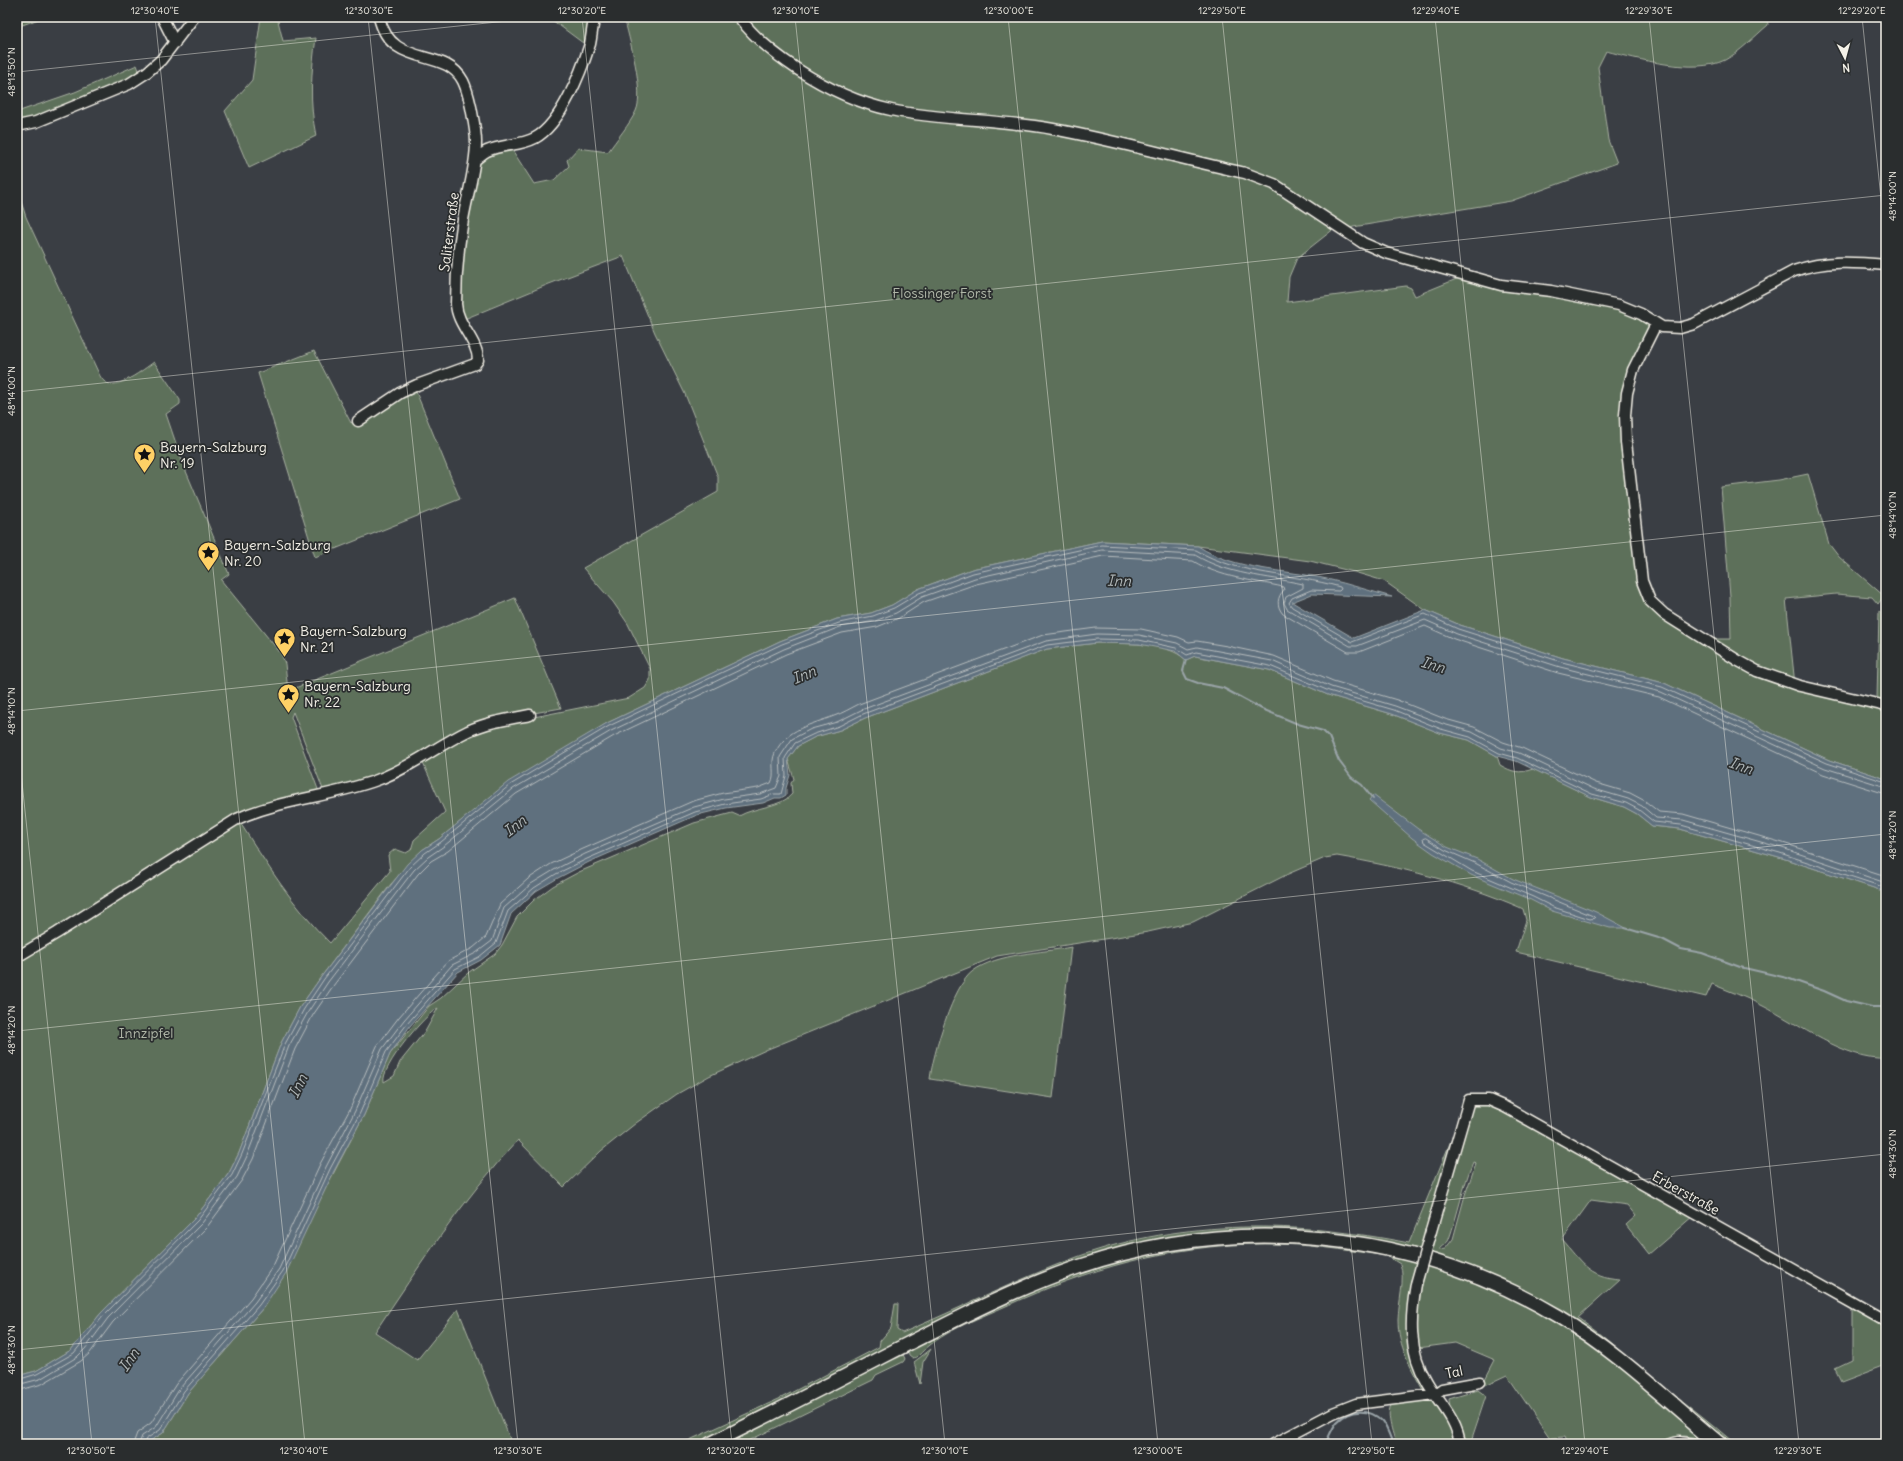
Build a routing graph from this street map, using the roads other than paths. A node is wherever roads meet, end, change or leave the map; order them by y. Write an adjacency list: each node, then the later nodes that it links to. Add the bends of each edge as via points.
1 (162, 17): 6 (street)
2 (194, 17): 6 (street)
3 (379, 17): 8 (street, Saliterstraße, via 385,35 397,46 413,55 446,64 458,73 468,94)
4 (595, 17): 9 (street, via 590,43 572,89 565,105 549,128 525,142)
5 (740, 17): 12 (street, via 764,45 791,65 830,88 870,104 926,115 1054,129 1245,173 1274,184 1363,243 1386,253 1502,286 1551,291 1619,305 1641,314)
6 (175, 43): 7 (street, via 161,60 129,84 44,119)
7 (17, 126)
8 (476, 142): 9 (street); 10 (street, Saliterstraße)
9 (488, 150): 10 (street)
10 (475, 160): 13 (street, Saliterstraße, via 462,226 456,304 458,317 478,356 478,362 411,387)
11 (1886, 265): 12 (street, via 1826,262 1810,266 1794,271 1694,324 1674,328)
12 (1656, 324): 14 (street, via 1633,370 1627,393 1626,415 1626,442 1642,581 1650,601 1682,626 1757,671 1800,686)
13 (358, 421)
14 (1886, 706)
15 (530, 715): 16 (street, via 468,731 404,768 375,780 266,808 237,819)
16 (17, 957)
17 (1886, 1321): 19 (street, Erberstraße, bridge, via 1505,1107 1488,1100 1469,1100 1416,1284 1411,1321 1412,1342 1421,1371)
18 (1480, 1382): 19 (street, Tal, via 1442,1389)
19 (1435, 1394): 21 (street, Tal, via 1356,1404); 22 (street, via 1454,1422)
20 (710, 1444): 25 (main road, via 956,1320 1062,1273 1104,1258 1154,1246 1199,1239 1259,1235 1326,1238 1388,1248 1468,1272 1509,1289 1591,1338)
21 (1274, 1444)
22 (1460, 1444)
23 (1669, 1444): 24 (street)
24 (1697, 1444)
25 (1720, 1444)

